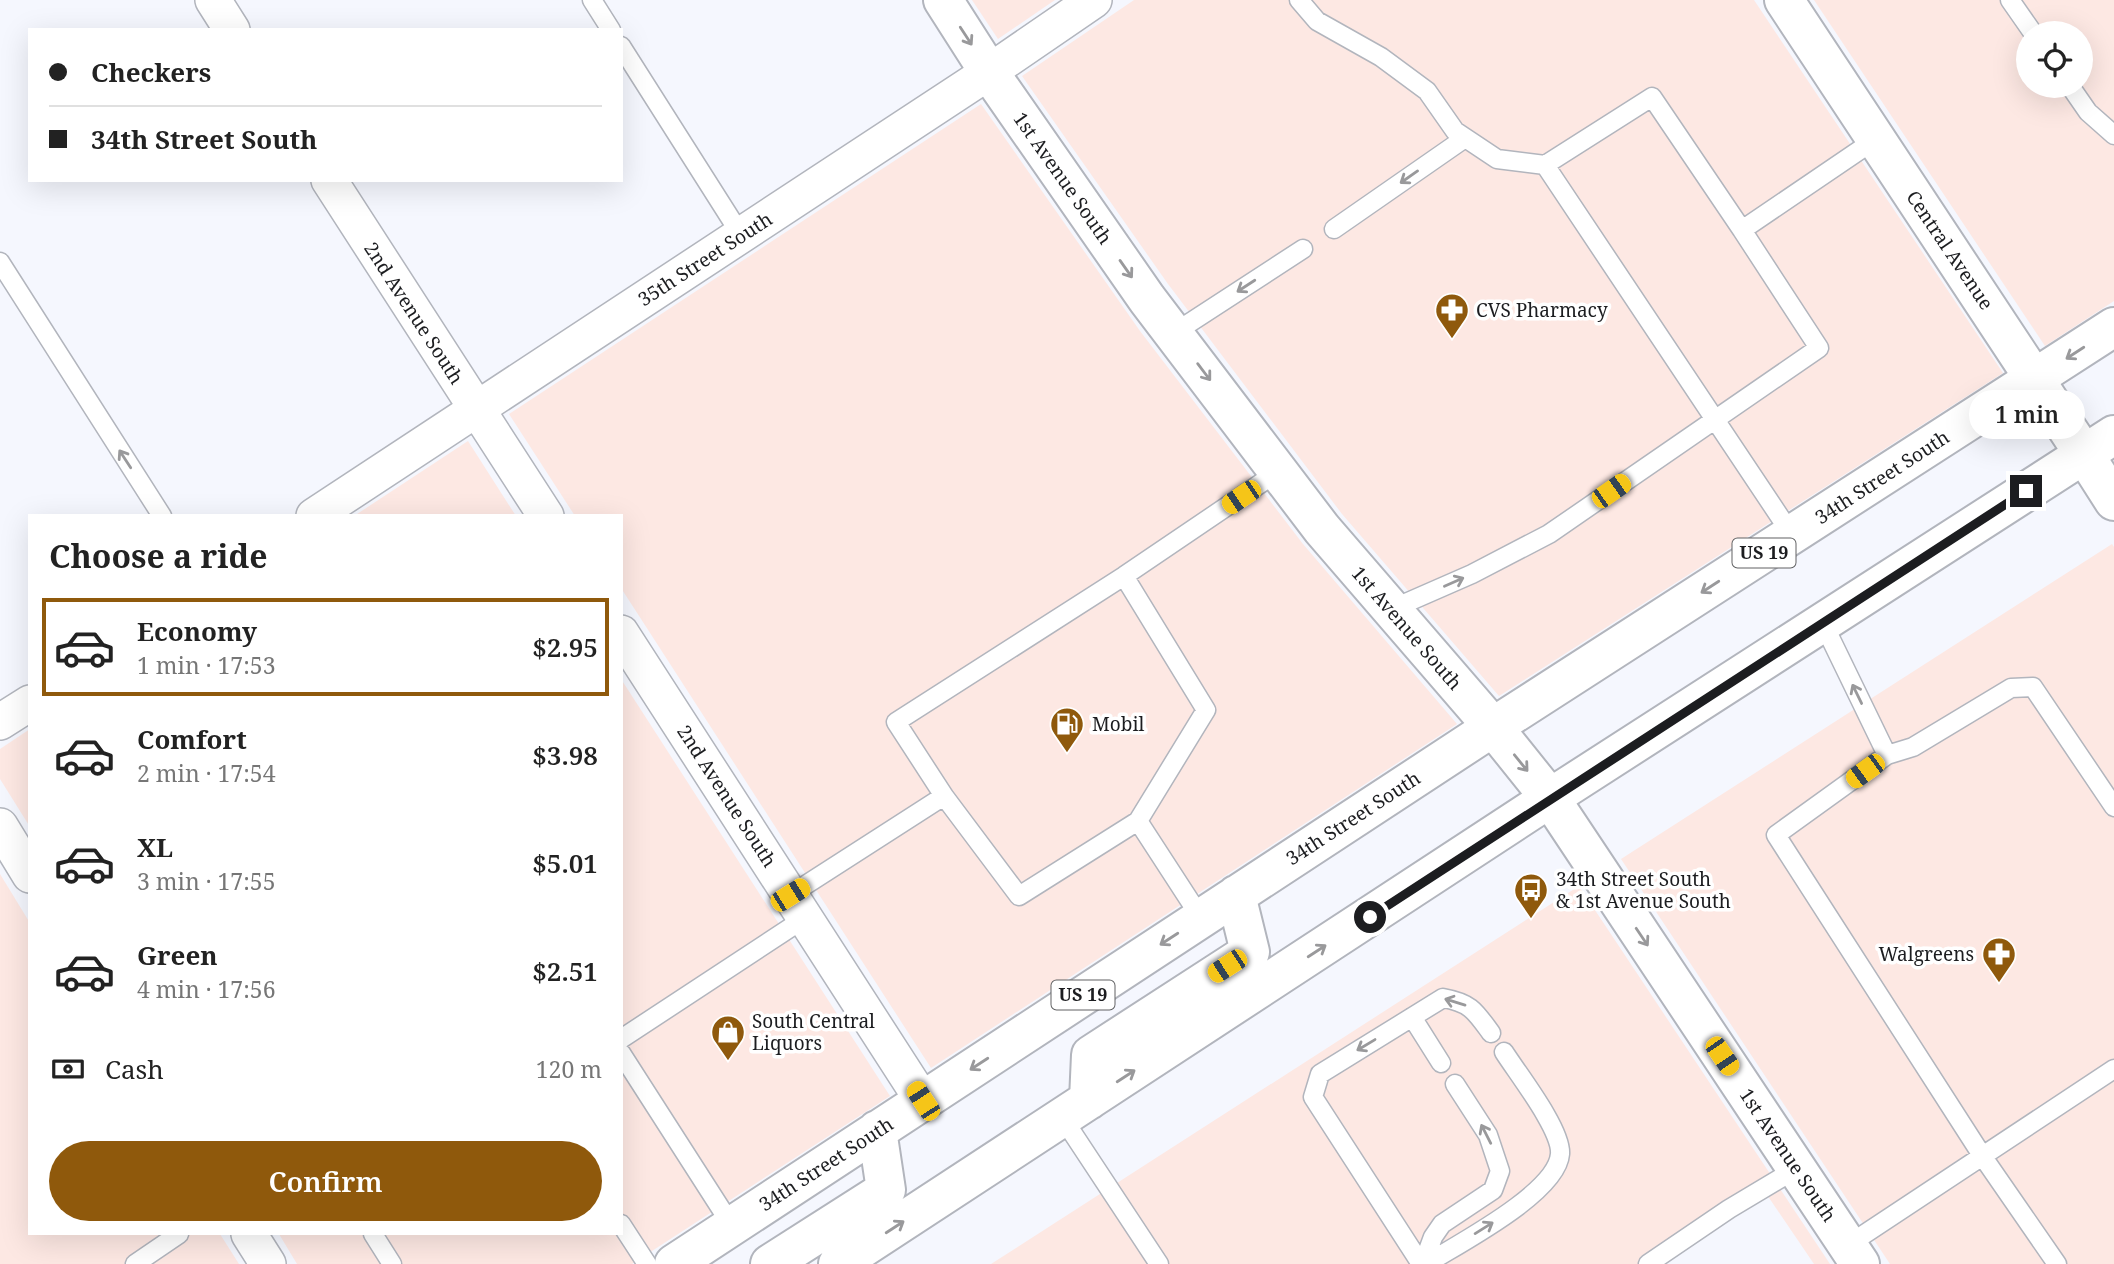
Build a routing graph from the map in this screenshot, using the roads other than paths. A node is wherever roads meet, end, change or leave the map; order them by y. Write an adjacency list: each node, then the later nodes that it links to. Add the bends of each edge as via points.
1 (213, 0): 9 (street)
2 (592, 0): 10 (lane)
3 (943, 0): 12 (main road, 1st Avenue South, one-way to 12)
4 (1094, 0): 12 (street, 35th Street South)
5 (1299, 0): 15 (lane, via 1317,21 1381,57 1427,91)
6 (2010, 0): 8 (lane)
7 (1793, 3): 16 (main road, Central Avenue)
8 (2025, 21)
9 (231, 28)
10 (610, 28)
11 (623, 49): 21 (lane)
12 (989, 72): 21 (street, 35th Street South); 25 (main road, 1st Avenue South, one-way to 25)
13 (2079, 98): 14 (lane)
14 (2114, 135)
15 (1465, 138): 17 (lane, via 1497,159); 19 (lane, one-way to 19)
16 (1876, 139): 20 (lane); 26 (main road, Central Avenue)
17 (1545, 165): 20 (lane, via 1652,97); 28 (lane)
18 (330, 182): 27 (street, 2nd Avenue South)
19 (1334, 229)
20 (1742, 230): 28 (lane, via 1819,348)
21 (741, 235): 27 (street, 35th Street South)
22 (1303, 249): 25 (lane, one-way to 25)
23 (0, 262): 32 (lane, one-way to 23)
24 (2114, 327): 26 (main road, US 19, one-way to 26)
25 (1174, 333): 30 (main road, 1st Avenue South, one-way to 30)
26 (2036, 378): 29 (main road, Central Avenue); 35 (main road, 34th Street South / US 19)
27 (476, 409): 33 (street, 35th Street South); 34 (street, 2nd Avenue South)
28 (1714, 420): 35 (lane); 37 (lane, one-way to 28, via 1549,534)
29 (2099, 445): 31 (main road, Central Avenue); 38 (main road)
30 (1279, 471): 36 (lane); 37 (main road, 1st Avenue South)
31 (2114, 501)
32 (161, 514)
33 (317, 514)
34 (545, 514)
35 (1792, 535): 42 (main road, 34th Street South / US 19, one-way to 42)
36 (1124, 576): 44 (lane, via 896,722); 47 (lane, via 1206,710)
37 (1392, 609): 42 (main road, 1st Avenue South)
38 (1822, 623): 43 (lane, one-way to 38); 45 (main road)
39 (623, 636): 51 (street, 2nd Avenue South)
40 (28, 704): 41 (street)
41 (0, 722)
42 (1493, 727): 45 (main road, 1st Avenue South, one-way to 45); 50 (main road, 34th Street South / US 19)
43 (1887, 755): 46 (lane, via 1913,747 2011,688 2033,687); 64 (lane, via 1776,835)
44 (944, 796): 47 (lane, via 1019,896); 51 (lane)
45 (1550, 798): 62 (main road, one-way to 45); 65 (main road, 1st Avenue South, one-way to 65)
46 (2114, 807)
47 (1138, 821): 52 (lane)
48 (0, 826): 49 (street)
49 (28, 872)
50 (1236, 895): 52 (main road, 34th Street South / US 19); 62 (main road, via 1250,951 1091,1055)
51 (798, 906): 55 (lane); 61 (street, 2nd Avenue South)
52 (1201, 918): 61 (main road, 34th Street South / US 19, one-way to 61)
53 (1412, 1017): 54 (lane, one-way to 53, via 1462,1002 1443,998); 58 (lane); 81 (lane, one-way to 81, via 1320,1074 1313,1097)
54 (1491, 1033)
55 (623, 1037)
56 (1504, 1052): 81 (lane, one-way to 56, via 1513,1210 1553,1173 1560,1154 1555,1131)
57 (623, 1056): 66 (lane)
58 (1441, 1063)
59 (2114, 1069): 64 (lane)
60 (1455, 1084): 81 (lane, one-way to 60, via 1442,1224 1493,1190 1500,1171 1489,1135)
61 (923, 1101): 63 (main road, 34th Street South / US 19)
62 (1076, 1109): 79 (main road, one-way to 62); 80 (lane)
63 (877, 1130): 66 (main road, 34th Street South / US 19); 78 (main road, via 886,1190)
64 (1983, 1157): 71 (lane); 82 (lane)
65 (1796, 1168): 71 (main road, 1st Avenue South); 72 (lane)
66 (732, 1226): 77 (main road, 34th Street South / US 19)
67 (623, 1227): 76 (lane)
68 (178, 1235): 73 (lane)
69 (250, 1235): 74 (street)
70 (374, 1235): 75 (lane)
71 (1854, 1255)
72 (1652, 1263)
73 (135, 1264)
74 (268, 1264)
75 (392, 1264)
76 (648, 1264)
77 (674, 1264)
78 (770, 1264)
79 (838, 1264)
80 (1159, 1264)
81 (1424, 1264)
82 (2057, 1264)

